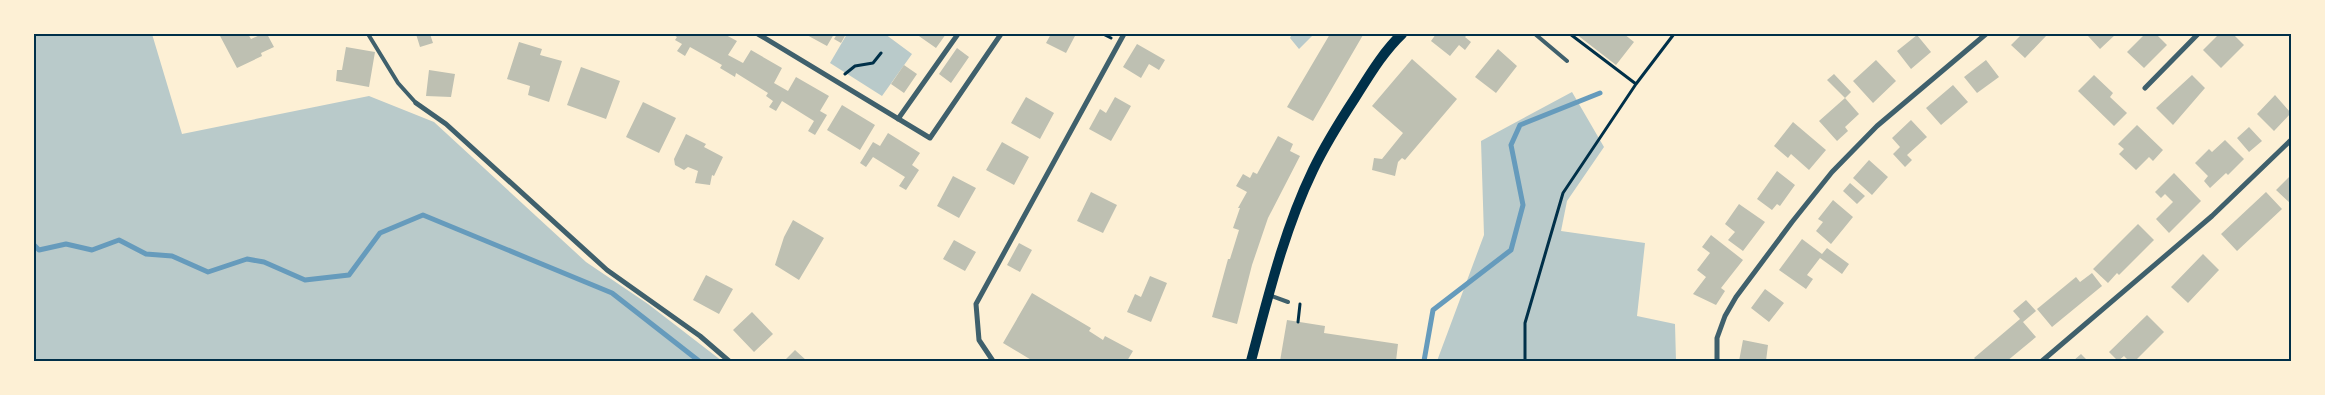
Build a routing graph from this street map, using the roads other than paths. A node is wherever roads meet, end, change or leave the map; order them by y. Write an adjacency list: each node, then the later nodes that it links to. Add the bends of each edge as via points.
1 (368, 34): 12 (lane, via 398,83)
2 (758, 34): 13 (street)
3 (958, 34): 13 (street)
4 (1001, 34): 13 (street, via 930,138)
5 (1124, 34): 18 (street, via 976,304 979,340)
6 (1402, 34): 15 (main road, via 1372,71 1313,170)
7 (1535, 34): 10 (lane)
8 (1986, 34): 20 (street, via 1877,126 1827,179 1736,297 1717,338)
9 (2198, 34): 11 (street)
10 (1567, 61)
11 (2145, 88)
12 (416, 103): 17 (street, via 446,124 608,270 700,336)
13 (898, 119)
14 (2291, 140): 21 (street, via 2212,216)
15 (1268, 294): 16 (lane); 19 (main road)
16 (1288, 302)
17 (729, 361)
18 (993, 361)
19 (1251, 361)
20 (1717, 361)
21 (2042, 361)

